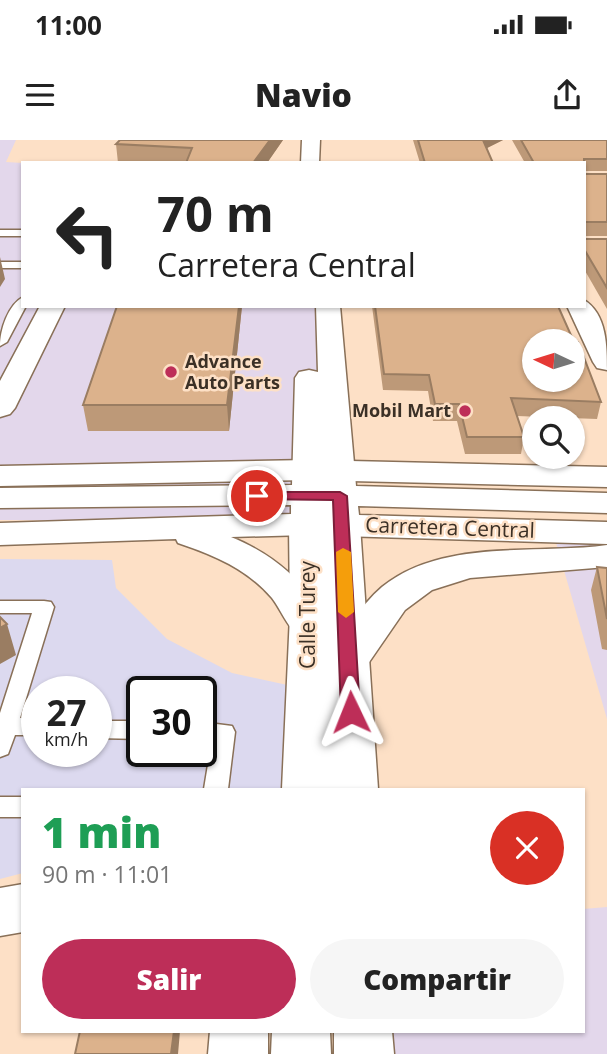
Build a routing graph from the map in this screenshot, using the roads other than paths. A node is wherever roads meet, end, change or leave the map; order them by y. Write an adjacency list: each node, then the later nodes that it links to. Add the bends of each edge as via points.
1 (311, 140): 3 (main road)
2 (324, 140): 4 (main road)
3 (310, 161)
4 (325, 161)
5 (0, 233): 6 (lane)
6 (21, 233)
7 (0, 265): 8 (lane)
8 (21, 265)
9 (21, 305): 14 (lane)
10 (52, 308): 16 (main road)
11 (309, 308): 19 (main road)
12 (328, 308): 19 (main road)
13 (580, 308): 15 (main road)
14 (0, 342)
15 (603, 346)
16 (0, 408)
17 (0, 476): 19 (main road)
18 (607, 477): 19 (main road)
19 (324, 497): 20 (main road, Carretera Central); 21 (main road, Carretera Central); 22 (main road, Carretera Central); 23 (main road, Carretera Central); 27 (main road, Calle Turey); 28 (main road, Calle Turey)
20 (0, 498)
21 (607, 503)
22 (169, 528): 24 (main road, Carretera Central); 27 (main road, via 229,548 267,570 290,593)
23 (607, 533)
24 (0, 534)
25 (607, 556): 28 (main road, via 509,562 438,574 395,596)
26 (0, 607): 29 (lane, via 44,607)
27 (310, 624): 34 (main road, Calle Turey)
28 (348, 661): 35 (main road, Calle Turey)
29 (7, 726): 30 (lane); 32 (lane)
30 (21, 726)
31 (217, 732): 33 (lane, via 224,732)
32 (0, 748)
33 (216, 788)
34 (306, 788)
35 (354, 788)
36 (0, 807): 37 (lane)
37 (21, 807)
38 (21, 908): 39 (main road)
39 (0, 912)
40 (239, 1033): 43 (main road)
41 (301, 1033): 44 (main road)
42 (363, 1033): 45 (main road)
43 (238, 1054)
44 (301, 1054)
45 (364, 1054)

